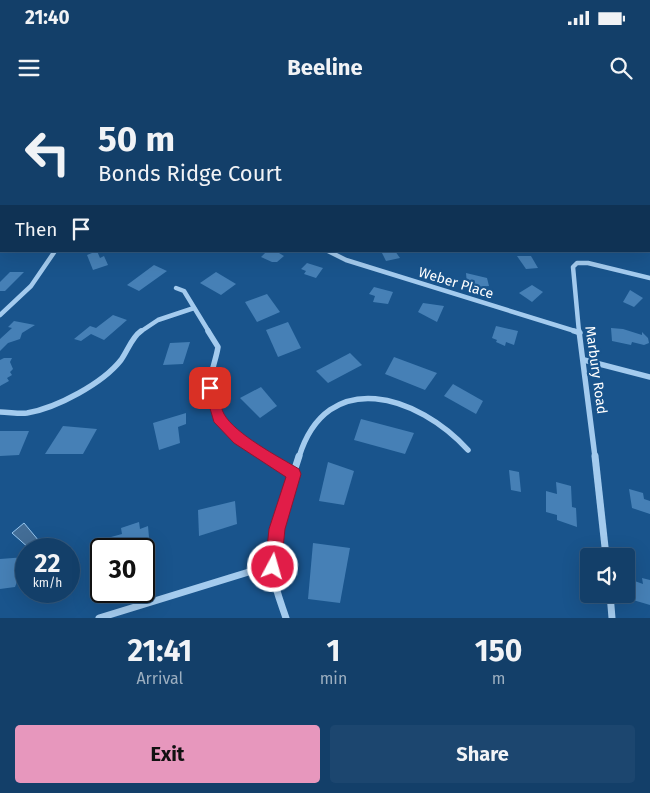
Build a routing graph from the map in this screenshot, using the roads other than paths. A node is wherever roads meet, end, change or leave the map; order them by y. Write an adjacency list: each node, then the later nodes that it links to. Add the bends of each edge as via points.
1 (54, 252): 6 (street, via 44,272)
2 (330, 252): 7 (street, Weber Place, via 346,260)
3 (650, 278): 7 (street, Marbury Road, via 588,263 574,265 572,283)
4 (176, 288): 5 (street, via 184,291)
5 (194, 308): 10 (street, via 158,320 137,334 121,360 102,378 72,397 27,413); 12 (street, via 218,347 210,388 218,418 238,438)
6 (0, 315)
7 (580, 333): 8 (street, Marbury Road)
8 (584, 360): 9 (street); 13 (street, Marbury Road)
9 (650, 377)
10 (0, 412)
11 (468, 450): 12 (street, via 450,430 398,403 378,397 356,398 337,404 316,422 307,436)
12 (294, 474): 14 (street, via 277,529)
13 (605, 548)
14 (273, 567): 16 (street); 17 (street)
15 (611, 603): 18 (street)
16 (99, 618)
17 (286, 618)
18 (612, 618)

